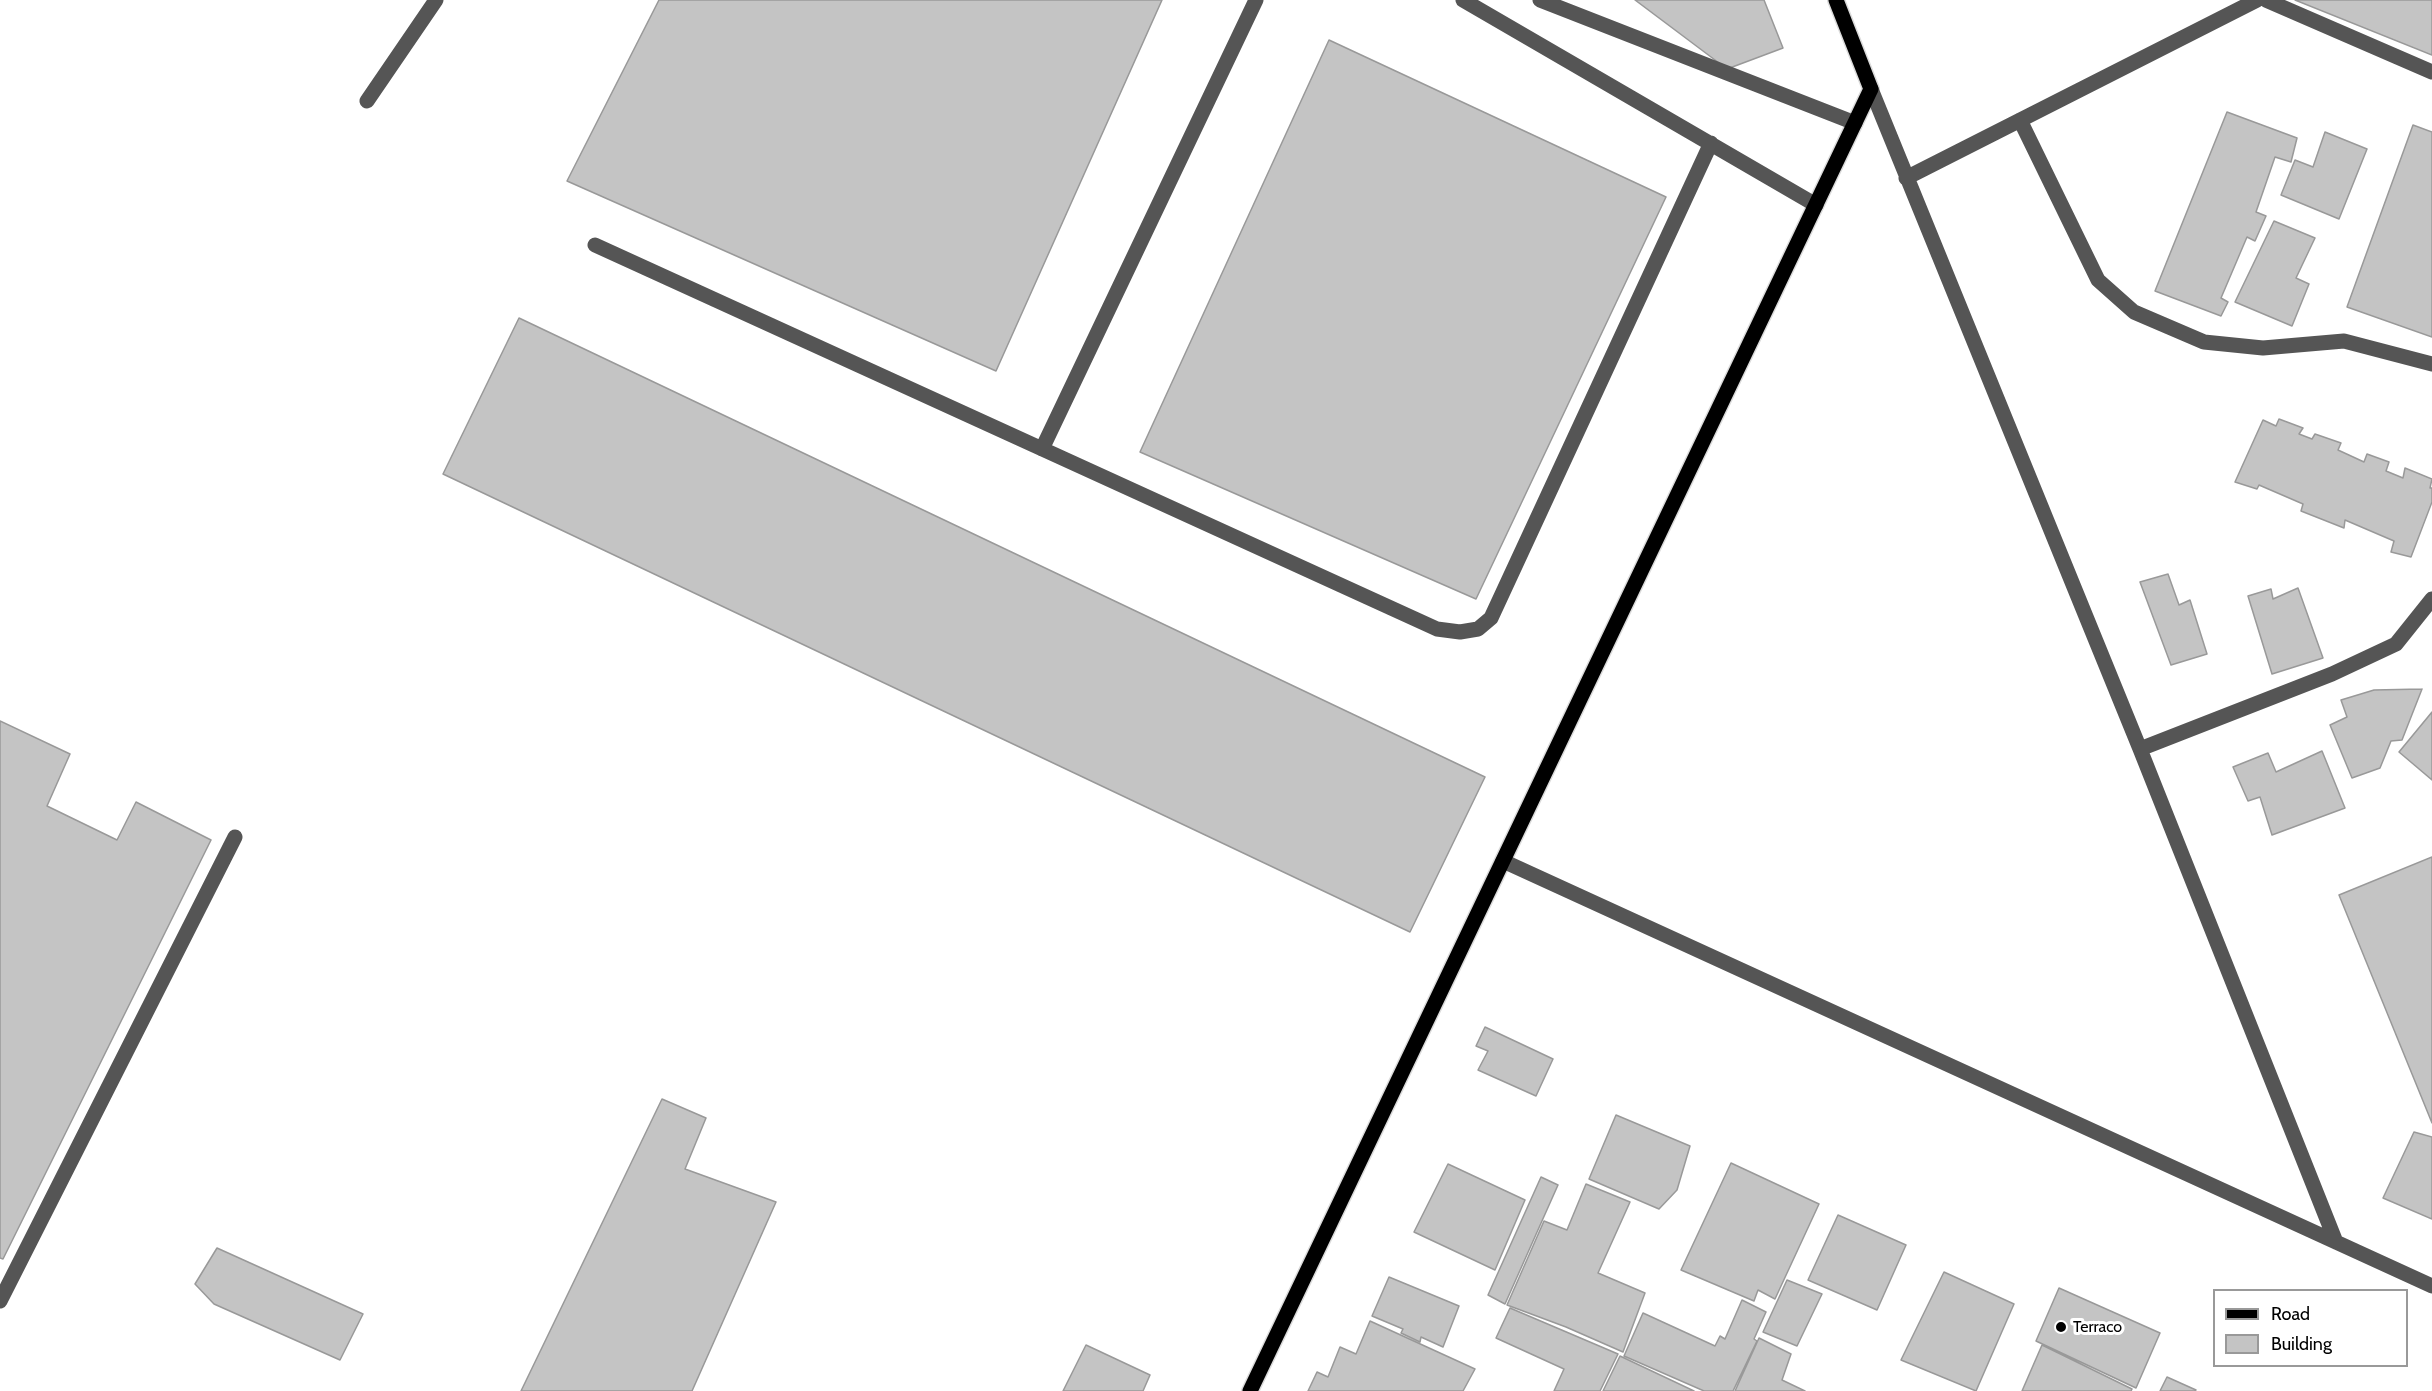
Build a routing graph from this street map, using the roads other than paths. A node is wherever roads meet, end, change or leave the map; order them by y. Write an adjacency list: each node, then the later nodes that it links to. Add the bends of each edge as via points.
1 (436, 0): 10 (street)
2 (1256, 0): 18 (street)
3 (1462, 0): 13 (street)
4 (1540, 0): 12 (street)
5 (1836, 0): 9 (main road)
6 (2257, 0): 11 (street)
7 (2266, 0): 8 (street)
8 (2432, 72)
9 (1871, 90): 12 (main road); 14 (street)
10 (367, 101)
11 (2020, 120): 14 (street); 17 (street, via 2098,280 2134,312 2204,342 2263,348 2344,340)
12 (1855, 123): 15 (main road)
13 (1711, 144): 15 (street); 18 (street, via 1491,618 1478,629 1437,629)
14 (1906, 178): 20 (street)
15 (1816, 205): 22 (main road)
16 (595, 245): 18 (street)
17 (2432, 364)
18 (1042, 449)
19 (2432, 599): 20 (street, via 2396,644 2332,674)
20 (2140, 749): 23 (street)
21 (235, 837): 24 (street)
22 (1503, 861): 23 (street); 27 (main road)
23 (2336, 1242): 25 (street)
24 (6, 1275): 26 (street)
25 (2432, 1286)
26 (0, 1301)
27 (1250, 1391)

